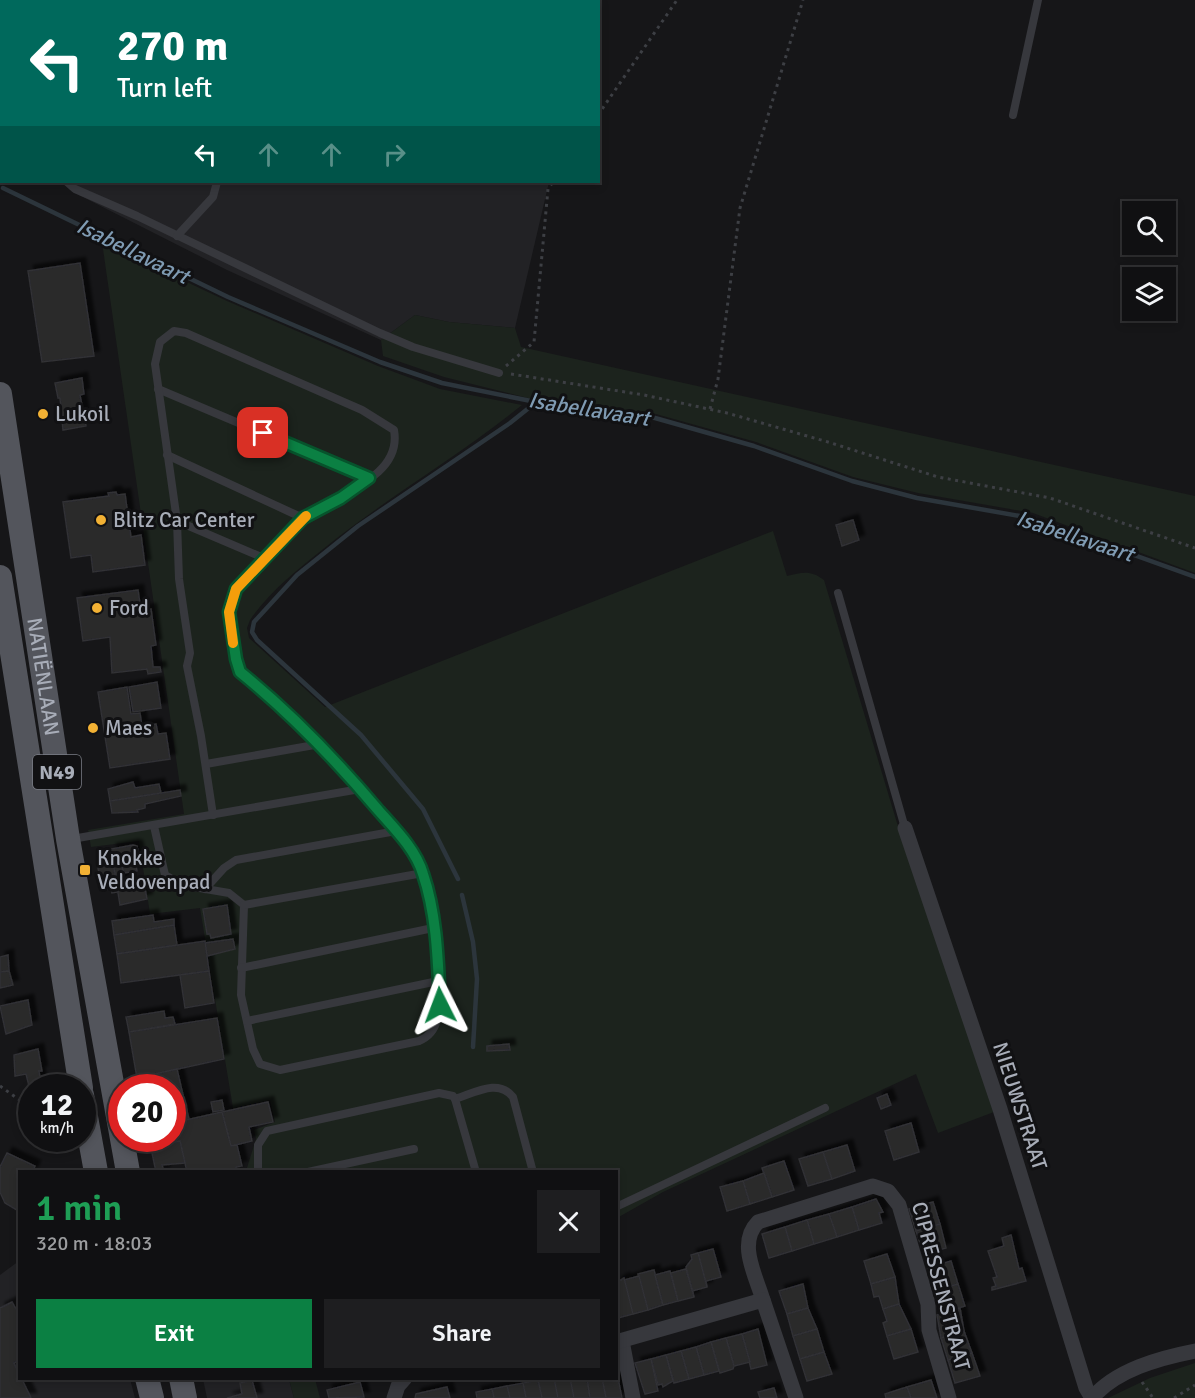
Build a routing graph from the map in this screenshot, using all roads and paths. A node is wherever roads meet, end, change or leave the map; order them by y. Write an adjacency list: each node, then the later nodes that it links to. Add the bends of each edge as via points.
1 (677, 0): 4 (path)
2 (803, 0): 13 (path, via 740,208 718,379)
3 (1038, 0): 5 (lane)
4 (600, 112)
5 (1014, 115)
6 (68, 183): 9 (lane)
7 (217, 183): 9 (lane, via 213,197)
8 (552, 183): 10 (path, via 548,189 534,342)
9 (177, 236): 10 (lane, via 380,333)
10 (499, 373): 13 (path, via 644,395)
11 (158, 389): 14 (lane); 15 (lane); 15 (lane, via 155,364 160,342 174,331 186,333 387,423 394,430 394,448 379,471)
12 (0, 394): 29 (main road, NATIËNLAAN / N49)
13 (710, 410): 18 (path, via 938,477 1050,498)
14 (167, 455): 16 (lane); 17 (lane)
15 (369, 478): 16 (lane)
16 (303, 518): 19 (lane)
17 (177, 521): 19 (lane); 23 (lane, via 179,579 190,653 187,666)
18 (1195, 548)
19 (266, 559): 22 (lane, via 236,589 231,600 229,612 236,659 240,672)
20 (0, 576): 37 (main road, NATIËNLAAN / N49)
21 (838, 593): 27 (lane)
22 (320, 744): 23 (lane); 24 (lane)
23 (206, 764): 25 (lane)
24 (360, 789): 25 (lane); 28 (lane)
25 (213, 815): 26 (lane)
26 (154, 826): 29 (lane); 31 (lane, via 165,875 182,885)
27 (905, 828): 65 (street, NIEUWSTRAAT)
28 (396, 831): 30 (lane); 31 (lane, via 236,860)
29 (68, 839): 45 (main road, NATIËNLAAN / N49)
30 (423, 873): 32 (lane); 33 (lane)
31 (205, 889): 32 (lane, via 230,893)
32 (244, 905): 34 (lane)
33 (433, 928): 34 (lane); 35 (lane)
34 (240, 968): 36 (lane)
35 (438, 981): 36 (lane); 36 (lane, via 437,1027 429,1037 373,1051 271,1069 256,1058)
36 (247, 1022)
37 (79, 1074)
38 (0, 1086): 39 (path)
39 (18, 1099)
40 (455, 1099): 46 (lane, via 453,1095 439,1093 267,1131 258,1145); 48 (lane); 49 (lane, via 492,1087 508,1091 513,1097)
41 (825, 1108): 50 (lane)
42 (414, 1149): 47 (lane)
43 (92, 1152): 44 (main road)
44 (96, 1170)
45 (128, 1170)
46 (258, 1170)
47 (317, 1170)
48 (475, 1170)
49 (532, 1170)
50 (618, 1206)
51 (764, 1300): 52 (street); 63 (street, CIPRESSENSTRAAT); 64 (street, CIPRESSENSTRAAT, via 748,1250 752,1229 758,1222 873,1186 888,1191 899,1205 928,1304 929,1330)
52 (619, 1342): 62 (street)
53 (1195, 1352): 54 (street, NIEUWSTRAAT)
54 (1134, 1370): 65 (street, NIEUWSTRAAT, via 1110,1380); 66 (path)
55 (148, 1380): 59 (main road)
56 (181, 1380): 60 (main road)
57 (403, 1380): 61 (street)
58 (1195, 1385): 67 (path)
59 (152, 1398)
60 (185, 1398)
61 (394, 1398)
62 (633, 1398)
63 (796, 1398)
64 (949, 1398)
65 (1092, 1398)
66 (1153, 1398)
67 (1174, 1398)

